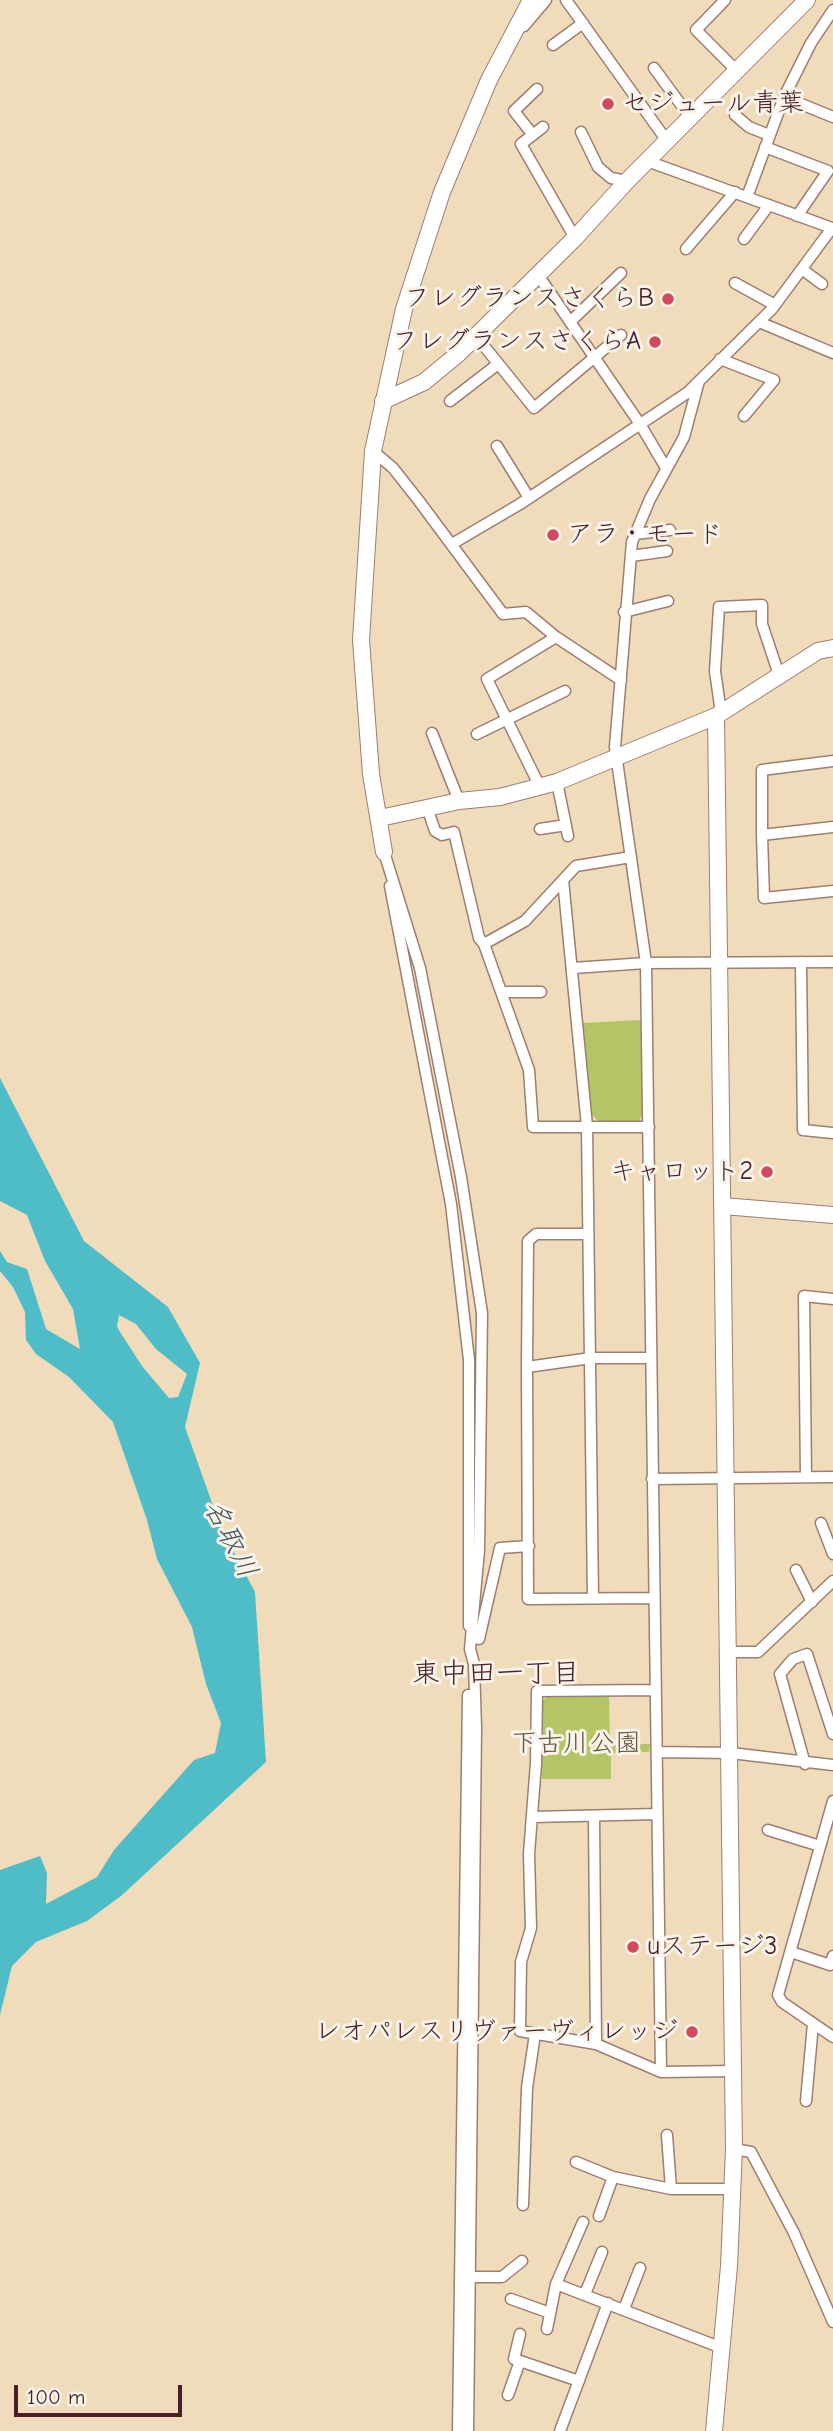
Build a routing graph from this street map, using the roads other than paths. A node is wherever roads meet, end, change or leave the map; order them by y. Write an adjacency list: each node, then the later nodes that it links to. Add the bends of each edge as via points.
1 (531, 0): 8 (street)
2 (545, 0): 8 (street, via 524,26)
3 (566, 0): 7 (street)
4 (725, 0): 11 (street, via 696,30)
5 (807, 0): 11 (street)
6 (833, 10): 13 (street)
7 (583, 23): 9 (street); 21 (street)
8 (516, 28): 48 (street, via 442,192 404,309)
9 (553, 45)
10 (654, 68): 15 (street)
11 (737, 71): 15 (street)
12 (529, 92): 19 (street, via 514,111)
13 (783, 97): 16 (street); 20 (street)
14 (734, 116): 20 (street)
15 (690, 117): 21 (street)
16 (833, 117)
17 (543, 127): 19 (street)
18 (581, 132): 24 (street, via 598,167 611,178)
19 (533, 135): 30 (street, via 521,145)
20 (769, 135): 22 (street)
21 (667, 141): 23 (street)
22 (765, 147): 26 (street); 28 (street, via 828,171)
23 (647, 161): 24 (street); 25 (street)
24 (627, 181): 30 (street)
25 (735, 192): 26 (street); 32 (street)
26 (747, 197): 27 (street)
27 (769, 205): 28 (street); 31 (street)
28 (797, 216): 29 (street)
29 (832, 227): 33 (street)
30 (575, 238): 35 (street)
31 (744, 239)
32 (686, 249)
33 (803, 270): 37 (street); 38 (street)
34 (621, 273): 39 (street)
35 (538, 275): 39 (street); 42 (street)
36 (735, 283): 38 (street)
37 (822, 284)
38 (775, 305): 40 (street)
39 (570, 322): 44 (street)
40 (759, 322): 43 (street); 45 (street)
41 (621, 335): 44 (street)
42 (476, 337): 46 (street); 48 (street, via 424,382)
43 (833, 353)
44 (594, 357): 46 (street, via 534,408); 51 (street)
45 (720, 359): 47 (street); 50 (street, via 774,380)
46 (498, 364): 49 (street)
47 (699, 381): 51 (street); 54 (street, via 684,437)
48 (383, 401): 53 (street)
49 (450, 401)
50 (744, 416)
51 (640, 424): 54 (street); 55 (street)
52 (497, 446): 55 (street)
53 (373, 451): 58 (street, via 393,468); 79 (street, via 361,640 371,774)
54 (666, 468): 57 (street)
55 (529, 498): 58 (street)
56 (670, 530): 57 (street)
57 (635, 534): 60 (street)
58 (452, 544): 63 (street, via 503,614 526,612)
59 (667, 551): 60 (street)
60 (631, 556): 62 (street)
61 (668, 601): 62 (street)
62 (624, 612): 66 (street)
63 (556, 637): 66 (street); 69 (street, via 487,679)
64 (833, 648): 65 (street)
65 (779, 676): 68 (street); 68 (street, via 762,624 762,605 719,607 715,671)
66 (621, 680): 72 (street)
67 (565, 691): 69 (street)
68 (719, 715): 72 (street); 88 (street)
69 (507, 718): 71 (street); 76 (street)
70 (432, 733): 77 (street)
71 (477, 734)
72 (614, 760): 75 (street); 84 (street)
73 (832, 761): 74 (street); 82 (street, via 762,770)
74 (833, 775)
75 (556, 782): 76 (street); 81 (street, via 567,830)
76 (540, 787): 77 (street)
77 (459, 802): 78 (street)
78 (427, 807): 79 (street); 87 (street, via 435,831 442,835 454,832)
79 (380, 818): 83 (street)
80 (833, 827): 82 (street)
81 (540, 829)
82 (762, 835): 86 (street, via 764,898)
83 (384, 852): 117 (street, via 455,1232 469,1360); 117 (street, via 422,980 482,1313 479,1550)
84 (631, 857): 85 (street, via 576,866); 91 (street)
85 (563, 880): 87 (street, via 525,921); 92 (street)
86 (833, 891)
87 (484, 944): 93 (street)
88 (720, 962): 89 (street); 91 (street); 98 (street)
89 (802, 962): 90 (street); 97 (street, via 803,1130)
90 (833, 962)
91 (646, 963): 92 (street); 96 (street)
92 (573, 968): 95 (street)
93 (501, 992): 94 (street); 95 (street, via 528,1070 533,1127)
94 (541, 992)
95 (587, 1126): 96 (street); 100 (street)
96 (649, 1127): 103 (street)
97 (833, 1132)
98 (723, 1206): 99 (street); 107 (street)
99 (833, 1215)
100 (588, 1234): 102 (street); 104 (street, via 536,1234 528,1241)
101 (833, 1299): 105 (street, via 804,1296)
102 (591, 1358): 103 (street); 104 (street); 114 (street)
103 (651, 1358): 108 (street)
104 (527, 1367): 110 (street)
105 (806, 1477): 106 (street); 107 (street)
106 (833, 1477)
107 (727, 1478): 108 (street); 118 (street)
108 (652, 1479): 115 (street)
109 (821, 1523): 111 (street)
110 (529, 1546): 114 (street, via 528,1599); 117 (street, via 500,1548 477,1644)
111 (833, 1554)
112 (796, 1570): 116 (street)
113 (833, 1581): 116 (street)
114 (593, 1598): 115 (street)
115 (653, 1598): 119 (street)
116 (812, 1602): 118 (street, via 758,1652)
117 (470, 1649): 153 (street, via 476,1728); 167 (street)
118 (730, 1652): 122 (street)
119 (654, 1690): 121 (street); 128 (street, via 537,1691)
120 (833, 1734): 123 (street, via 807,1654 793,1659 780,1674)
121 (657, 1752): 122 (street); 126 (street)
122 (731, 1752): 123 (street); 138 (street)
123 (806, 1764): 124 (street)
124 (833, 1765)
125 (833, 1801): 129 (street)
126 (657, 1814): 127 (street); 139 (street)
127 (594, 1816): 128 (street); 137 (street)
128 (533, 1817): 135 (street, via 531,1928 521,1962 520,2031)
129 (830, 1820): 131 (street)
130 (768, 1830): 131 (street)
131 (820, 1846): 132 (street)
132 (791, 1952): 133 (street, via 830,1965); 134 (street, via 778,1995)
133 (833, 1956)
134 (813, 2024): 136 (street); 140 (street)
135 (535, 2034): 137 (street); 147 (street, via 527,2088)
136 (833, 2037)
137 (596, 2044): 139 (street)
138 (735, 2071): 139 (street); 142 (street)
139 (661, 2072)
140 (806, 2101)
141 (667, 2135): 145 (street)
142 (734, 2149): 146 (street); 160 (street, via 751,2152 794,2233)
143 (576, 2162): 144 (street)
144 (613, 2177): 145 (street); 148 (street)
145 (671, 2189): 146 (street)
146 (733, 2189): 163 (street)
147 (523, 2205)
148 (598, 2216)
149 (583, 2222): 154 (street)
150 (602, 2252): 155 (street)
151 (522, 2261): 153 (street, via 502,2277)
152 (640, 2268): 158 (street)
153 (471, 2277): 168 (street)
154 (556, 2284): 155 (street); 159 (street)
155 (585, 2294): 157 (street)
156 (511, 2299): 159 (street)
157 (608, 2303): 158 (street); 165 (street)
158 (624, 2309): 163 (street)
159 (550, 2313): 161 (street)
160 (833, 2322)
161 (547, 2329)
162 (520, 2334): 164 (street, via 514,2359)
163 (722, 2348): 170 (street)
164 (520, 2361): 165 (street); 166 (street)
165 (579, 2381): 169 (street)
166 (508, 2395)
167 (458, 2431)
168 (468, 2431)
169 (560, 2431)
170 (714, 2431)

